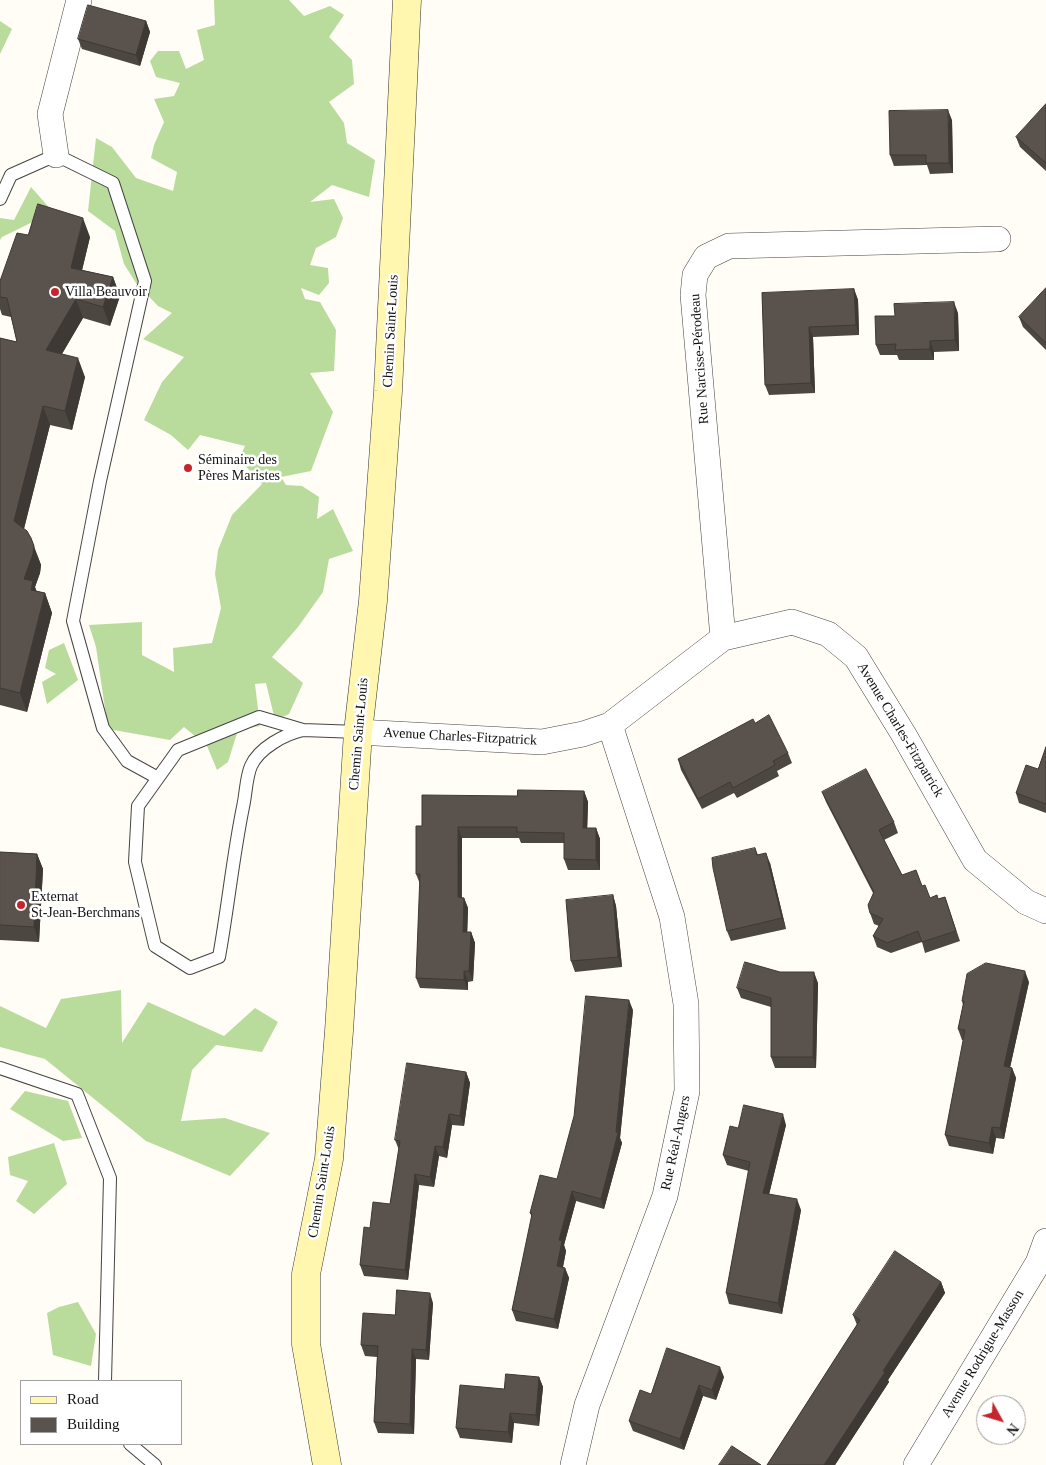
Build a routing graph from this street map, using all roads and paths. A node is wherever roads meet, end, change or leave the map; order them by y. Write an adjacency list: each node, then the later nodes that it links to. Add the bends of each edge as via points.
1 (79, 0): 3 (street, via 50,114)
2 (407, 0): 9 (street, Chemin Saint-Louis, via 388,401 373,601)
3 (56, 155): 4 (lane, via 11,175); 10 (lane, via 112,183 145,281 100,481 74,621 103,728 127,761)
4 (0, 199)
5 (998, 239): 6 (street, Rue Narcisse-Pérodeau, via 730,246 706,257 695,275 693,295)
6 (723, 638): 7 (street, Avenue Charles-Fitzpatrick); 11 (street, Avenue Charles-Fitzpatrick, via 792,622 828,634 856,657 975,860 1026,902)
7 (610, 726): 9 (street, Avenue Charles-Fitzpatrick, via 542,742); 18 (street, Rue Réal-Angers, via 672,917 686,1004 687,1091 665,1196 587,1405)
8 (303, 730): 9 (lane); 10 (lane, via 259,717 178,750); 10 (lane, via 290,733 266,748 252,765 236,838 219,957 190,968 155,946 135,862 138,806)
9 (358, 732): 17 (street, Chemin Saint-Louis, via 329,1159 306,1274 306,1344)
10 (158, 778)
11 (1046, 911)
12 (0, 1068): 14 (lane, via 77,1094 110,1178)
13 (1046, 1241): 19 (street, Avenue Rodrigue-Masson, via 1038,1263)
14 (105, 1380)
15 (131, 1445): 16 (lane)
16 (155, 1465)
17 (327, 1465)
18 (573, 1465)
19 (916, 1465)

